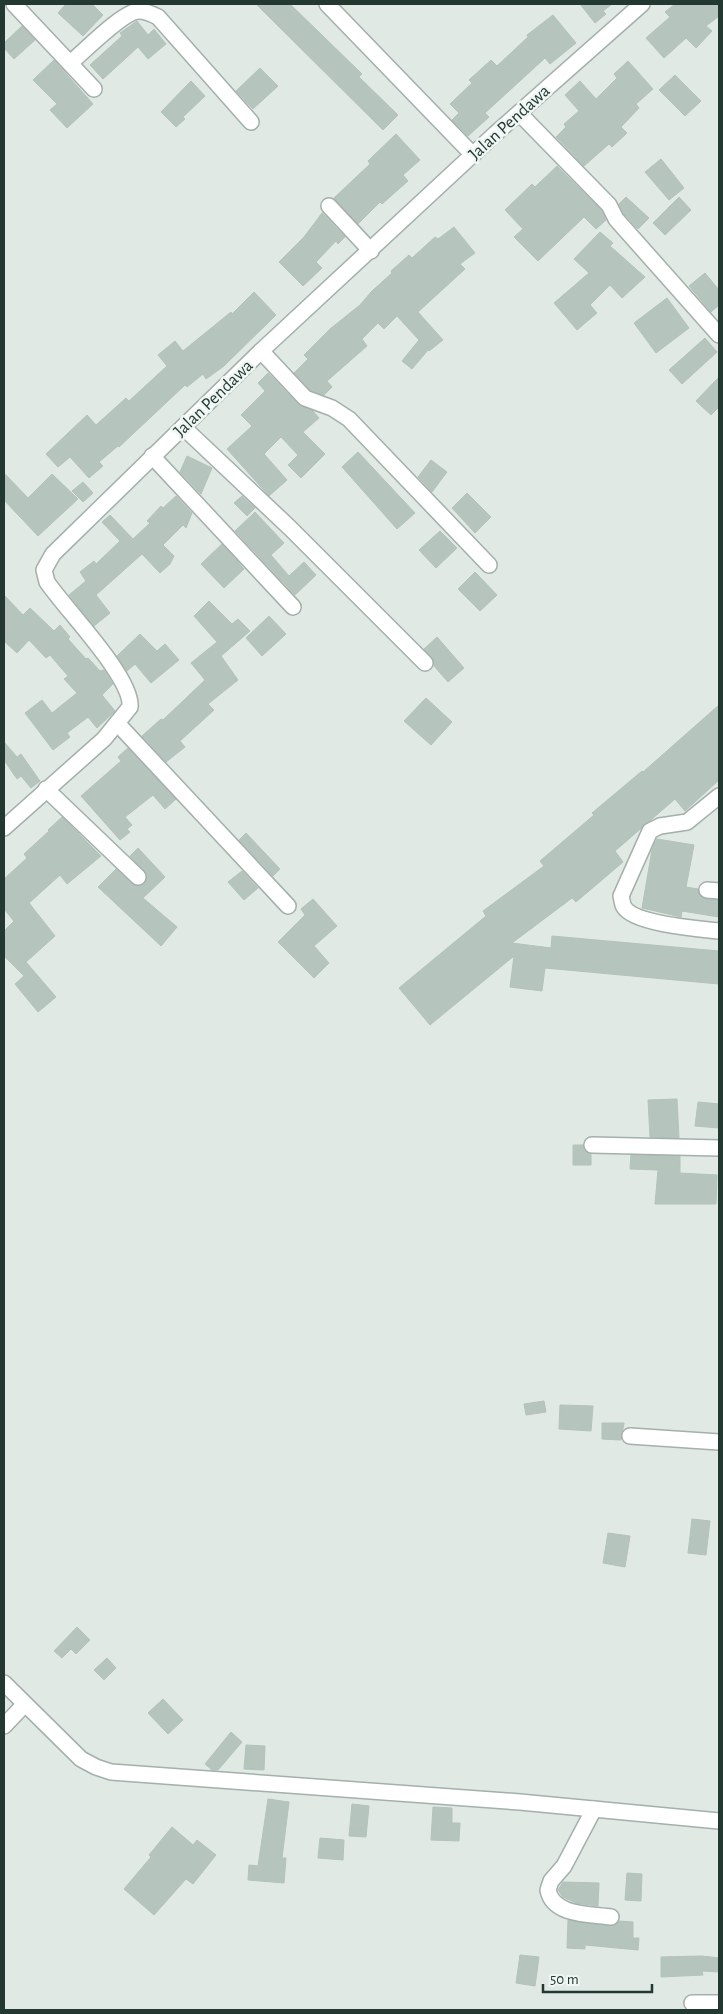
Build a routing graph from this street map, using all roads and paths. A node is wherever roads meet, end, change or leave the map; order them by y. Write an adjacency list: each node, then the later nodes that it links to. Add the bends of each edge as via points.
1 (14, 4): 4 (street)
2 (328, 4): 8 (street)
3 (642, 4): 6 (street, Jalan Pendawa)
4 (70, 63): 5 (street); 7 (street, via 120,21 138,11 147,12 158,18)
5 (94, 89)
6 (519, 113): 8 (street, Jalan Pendawa); 11 (street, via 609,205 616,219)
7 (251, 122)
8 (473, 155): 10 (street, Jalan Pendawa)
9 (330, 206): 10 (street)
10 (371, 251): 12 (street, Jalan Pendawa)
11 (719, 335)
12 (261, 351): 13 (street, Jalan Pendawa); 15 (street, via 305,398 332,408 349,419)
13 (183, 427): 14 (street, Jalan Pendawa); 17 (street, via 290,528)
14 (152, 456): 16 (street); 18 (street, Jalan Pendawa, via 62,544 44,570 52,589 118,673 129,693 130,707)
15 (489, 565)
16 (293, 607)
17 (424, 663)
18 (117, 723): 19 (street, Jalan Pendawa, via 104,739); 23 (street)
19 (46, 789): 21 (street, Jalan Pendawa); 22 (street)
20 (719, 796): 24 (street, via 686,822 650,831 621,896 623,907 631,914 663,924)
21 (4, 828)
22 (138, 878)
23 (288, 906)
24 (719, 931)
25 (592, 1144): 26 (street)
26 (719, 1148)
27 (630, 1436): 28 (street)
28 (719, 1442)
29 (4, 1683): 30 (street)
30 (24, 1705): 31 (street); 32 (street, via 81,1758 96,1768 111,1772)
31 (4, 1726)
32 (594, 1809): 33 (street); 34 (street, via 548,1890 552,1901 564,1909)
33 (719, 1821)
34 (611, 1917)
35 (692, 2003): 36 (street)
36 (719, 2003)

